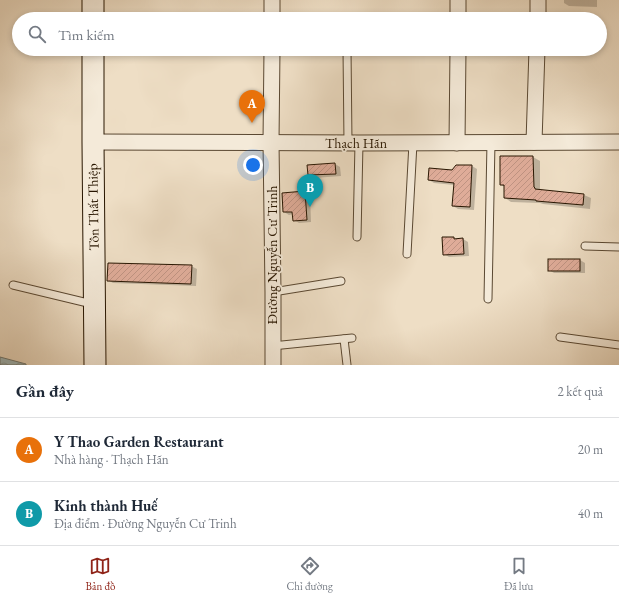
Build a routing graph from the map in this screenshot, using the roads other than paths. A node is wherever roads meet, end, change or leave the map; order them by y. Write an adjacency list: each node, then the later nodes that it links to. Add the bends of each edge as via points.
1 (93, 0): 5 (street)
2 (272, 0): 6 (street)
3 (458, 0): 7 (street)
4 (538, 0): 8 (street)
5 (93, 12)
6 (272, 12)
7 (458, 12)
8 (538, 12)
9 (93, 56): 14 (street, Tôn Thất Thiệp)
10 (272, 56): 15 (street, Đường Nguyễn Cư Trinh)
11 (347, 56): 19 (lane)
12 (458, 56): 21 (street)
13 (537, 56): 17 (street)
14 (93, 142): 15 (street, Thạch Hãn); 30 (street, Tôn Thất Thiệp)
15 (270, 142): 19 (street, Thạch Hãn); 28 (street, Đường Nguyễn Cư Trinh)
16 (491, 142): 17 (street, Thạch Hãn); 21 (street, Thạch Hãn); 29 (lane)
17 (534, 142): 18 (street, Thạch Hãn)
18 (619, 142)
19 (353, 143): 20 (street, Thạch Hãn); 22 (lane)
20 (413, 143): 21 (street, Thạch Hãn); 25 (lane)
21 (457, 143)
22 (357, 237)
23 (585, 246): 24 (lane)
24 (619, 247)
25 (407, 254)
26 (341, 281): 28 (lane)
27 (13, 285): 30 (lane)
28 (273, 292): 35 (street, Đường Nguyễn Cư Trinh)
29 (488, 299)
30 (94, 305): 36 (street, Tôn Thất Thiệp)
31 (560, 337): 34 (lane)
32 (352, 338): 33 (lane)
33 (344, 339): 35 (lane); 38 (lane)
34 (619, 345)
35 (272, 346): 37 (street, Đường Nguyễn Cư Trinh)
36 (95, 365)
37 (272, 365)
38 (347, 365)

